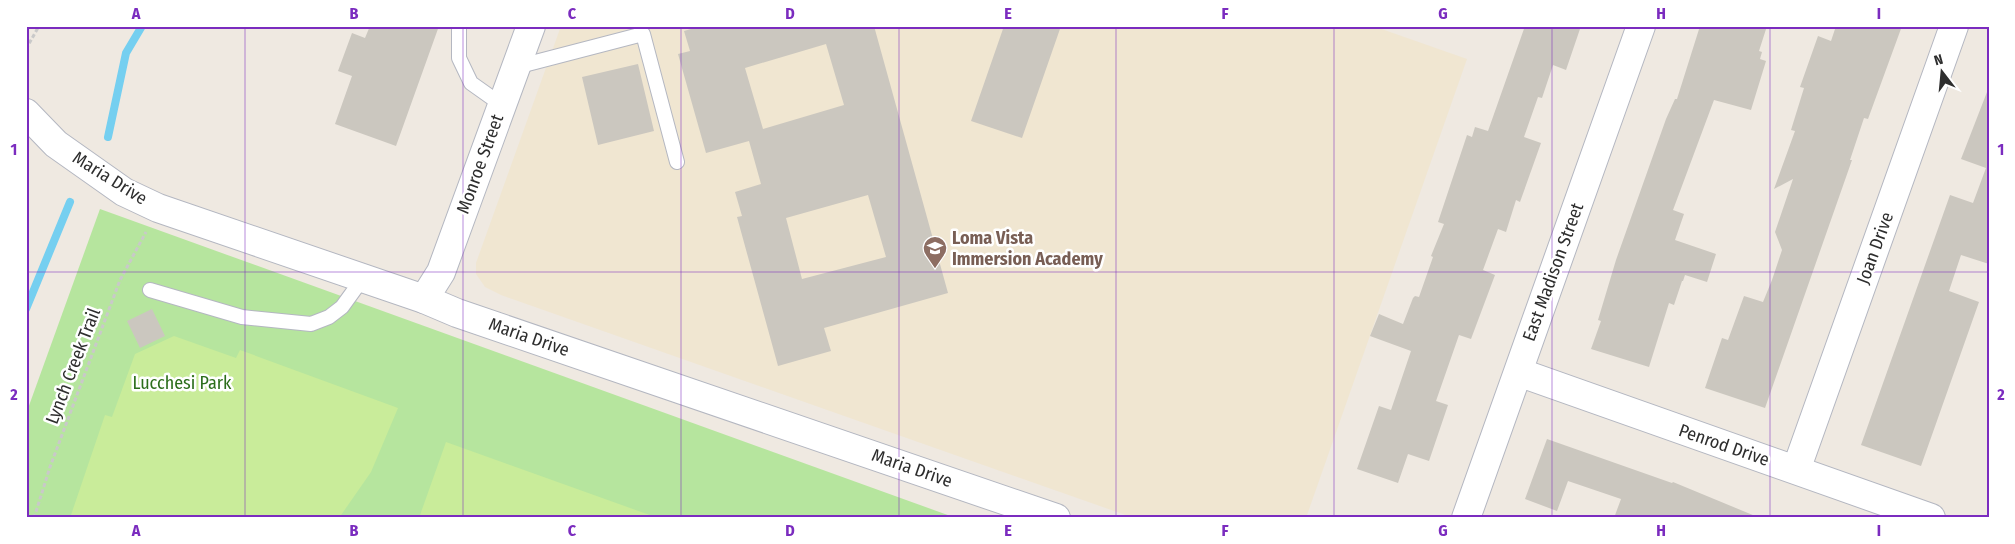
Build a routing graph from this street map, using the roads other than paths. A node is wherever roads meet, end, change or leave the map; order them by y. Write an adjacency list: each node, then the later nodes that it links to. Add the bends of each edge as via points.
1 (459, 26): 6 (lane, via 458,58 470,83)
2 (531, 26): 5 (street, Monroe Street)
3 (1641, 26): 12 (street, East Madison Street)
4 (1954, 26): 13 (street, Joan Drive)
5 (516, 66): 6 (street, Monroe Street); 8 (lane, via 643,34)
6 (502, 105): 11 (street, Monroe Street, via 441,272)
7 (26, 113): 9 (street, Maria Drive, via 56,144 124,192 158,208)
8 (676, 162)
9 (363, 278): 10 (lane, via 342,307 329,318 311,324 242,318); 11 (street, Maria Drive)
10 (150, 290)
11 (424, 299): 14 (street, Maria Drive)
12 (1518, 372): 13 (street, Penrod Drive); 15 (street, East Madison Street)
13 (1796, 470): 16 (street, Penrod Drive)
14 (1056, 518)
15 (1466, 518)
16 (1931, 518)

